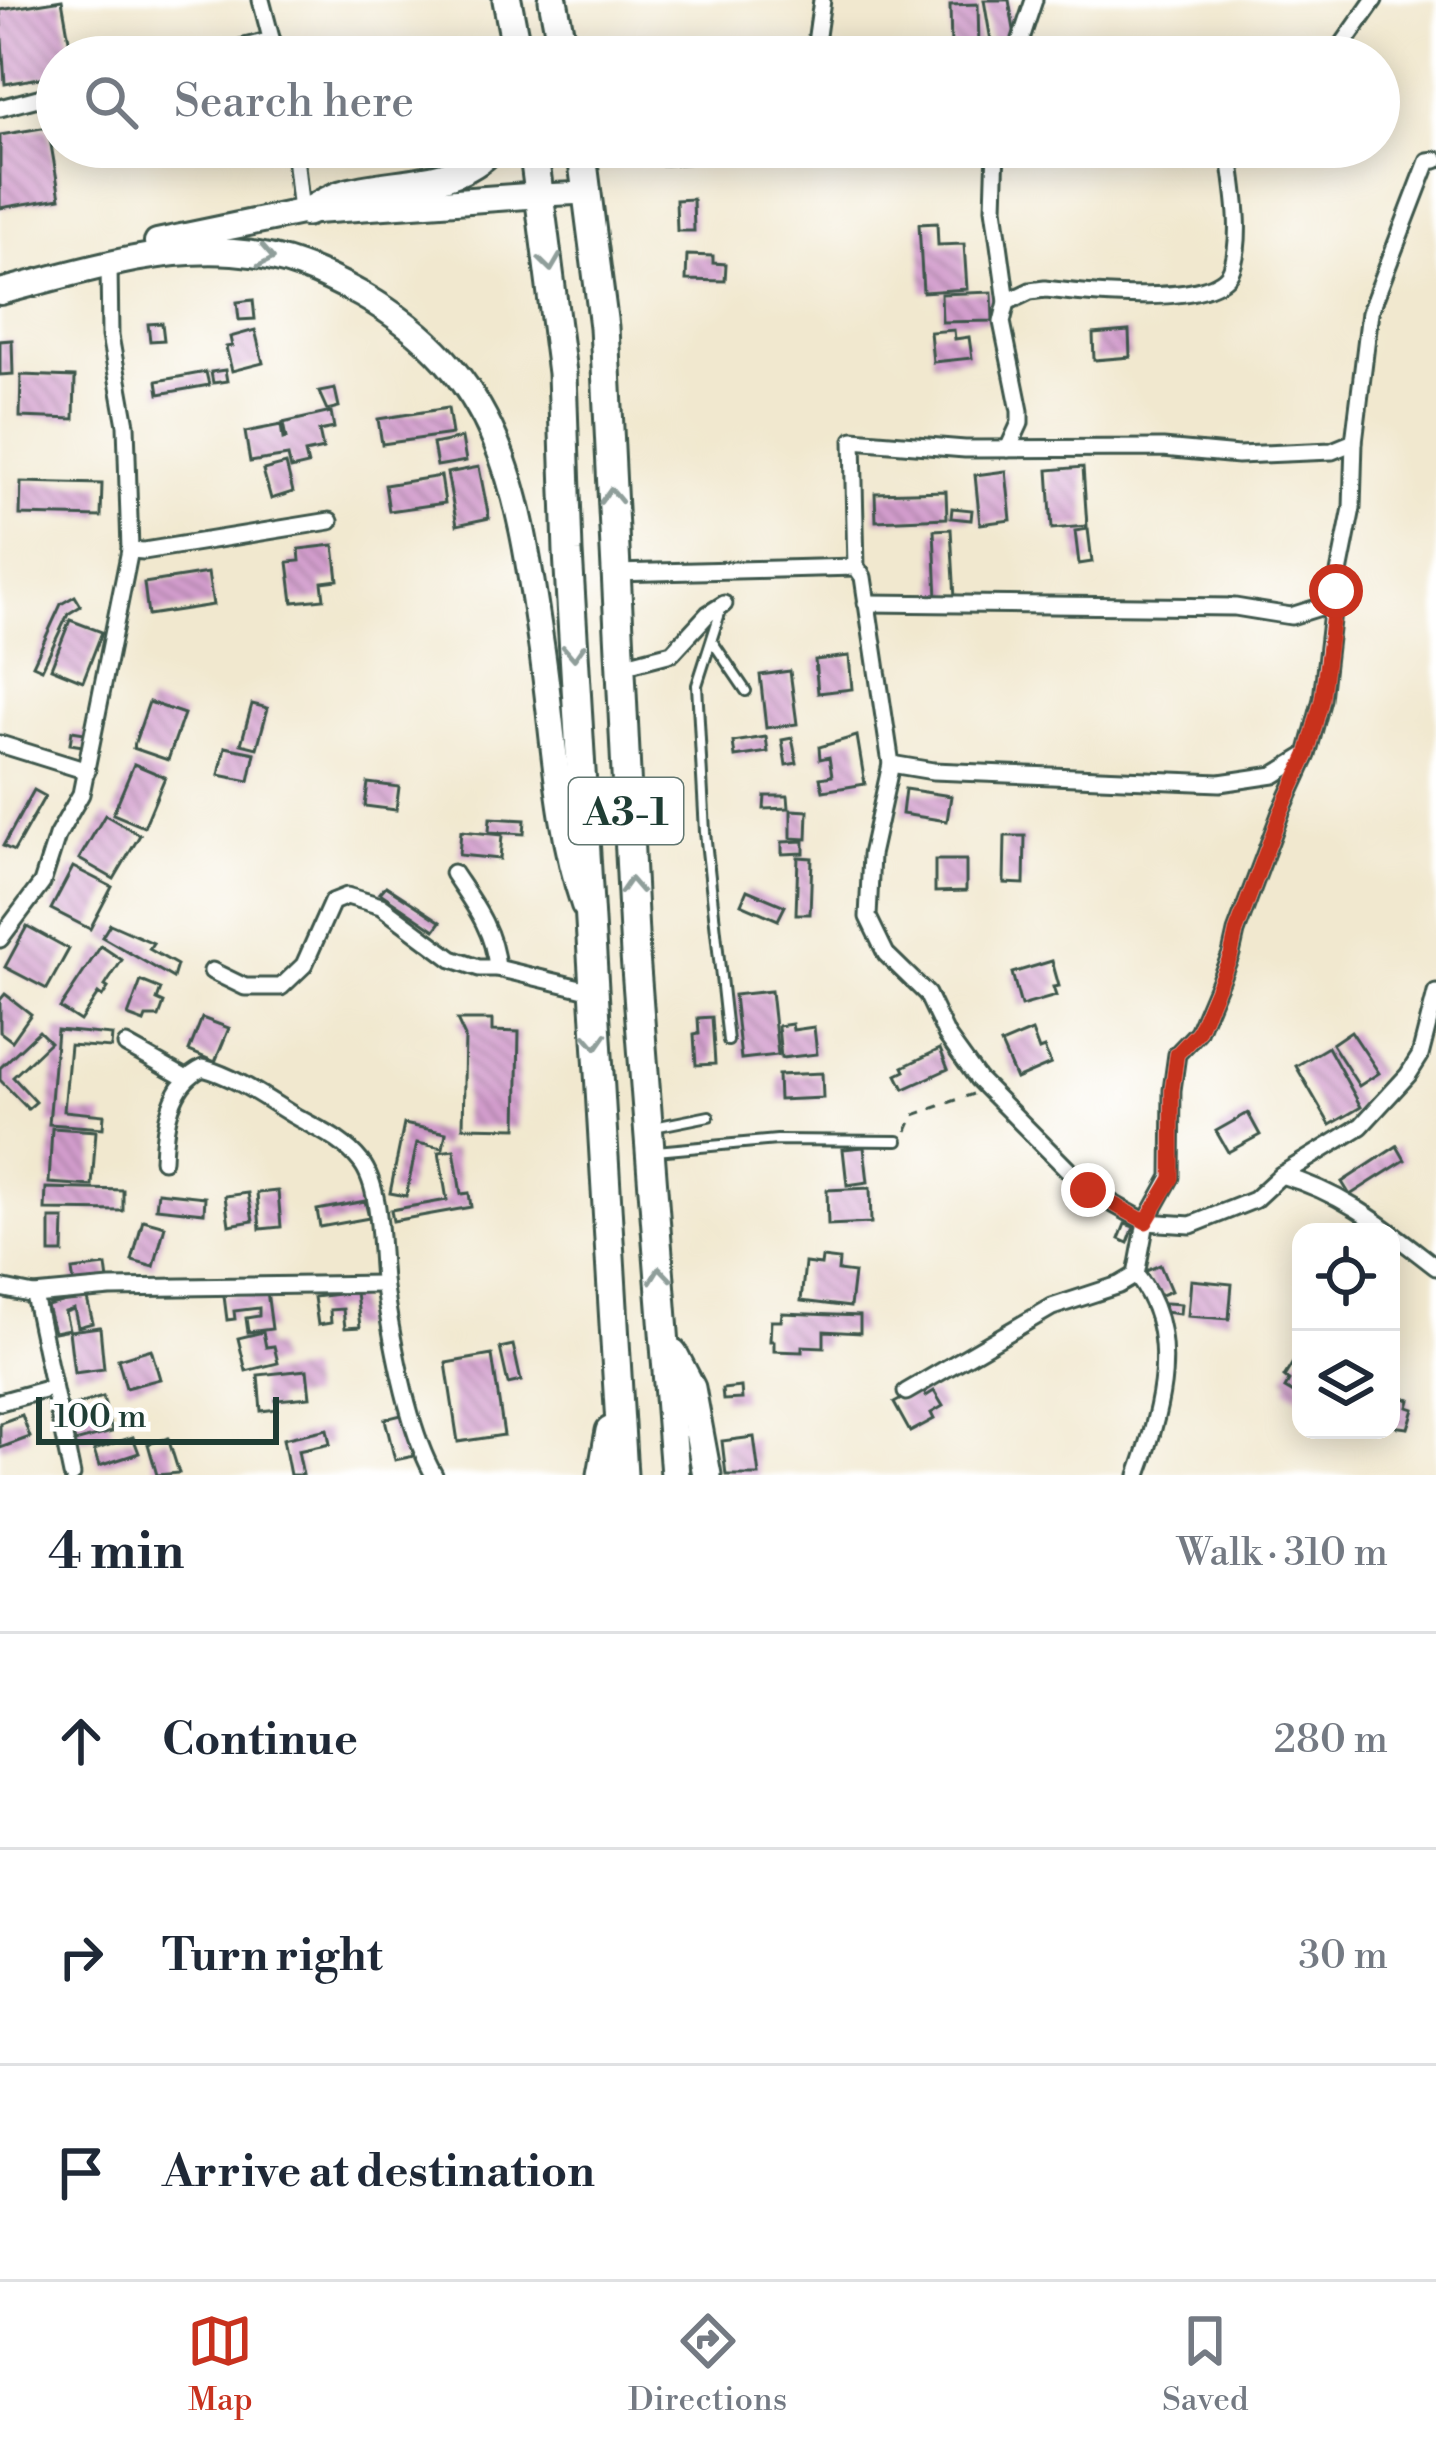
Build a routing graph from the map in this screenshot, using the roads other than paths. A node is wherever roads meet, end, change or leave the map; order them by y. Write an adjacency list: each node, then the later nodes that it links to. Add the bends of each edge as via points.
1 (261, 0): 7 (street)
2 (507, 0): 8 (highway)
3 (554, 0): 9 (highway)
4 (822, 0): 10 (street)
5 (1034, 0): 11 (street)
6 (1374, 0): 12 (street)
7 (271, 36)
8 (513, 36)
9 (560, 36)
10 (817, 36)
11 (1023, 36)
12 (1349, 36)
13 (36, 99): 14 (street)
14 (0, 108)
15 (1436, 160): 29 (street, via 1428,161 1370,312)
16 (297, 168): 24 (street)
17 (467, 168): 24 (highway, via 339,196)
18 (536, 168): 23 (highway, A3-1)
19 (584, 168): 22 (highway, A3-1)
20 (995, 168): 28 (street)
21 (1230, 168): 28 (street, via 1235,245 1226,279 1154,298 1045,289)
22 (588, 194): 23 (street); 34 (highway, A3-1, one-way to 22, via 604,327)
23 (541, 195): 24 (main road); 46 (highway, A3-1, one-way to 46, via 562,373)
24 (304, 212): 26 (main road)
25 (109, 266): 27 (main road); 32 (street); 46 (main road, one-way to 46, via 231,251 316,270 405,321 474,394 513,487 571,869)
26 (0, 275)
27 (0, 292)
28 (1007, 302): 30 (street, via 1002,322 1020,411)
29 (1354, 442): 30 (street, via 1332,451 1238,455); 36 (street, via 1352,508)
30 (1008, 449): 33 (street, via 853,440)
31 (330, 521): 32 (street)
32 (130, 550): 44 (street)
33 (856, 567): 34 (street); 35 (street)
34 (614, 573): 39 (highway, A3-1)
35 (866, 603): 36 (street, via 1235,607 1291,616); 43 (street)
36 (1333, 603): 42 (street)
37 (724, 604): 38 (lane); 39 (street, via 672,653)
38 (711, 640): 40 (lane); 52 (lane, via 697,685)
39 (618, 667): 56 (highway, A3-1, one-way to 39)
40 (746, 691)
41 (0, 744): 44 (street)
42 (1307, 755): 43 (street, via 1274,775 1220,783); 60 (street, via 1198,1032 1177,1054 1172,1178)
43 (892, 764): 60 (street, via 868,917 886,954 927,994 986,1089 1080,1184)
44 (87, 771): 47 (street, via 42,883)
45 (453, 873): 48 (street, via 492,937)
46 (590, 925): 50 (highway, A3-1)
47 (0, 939)
48 (496, 968): 49 (street, via 452,959 381,907 347,896 332,902 304,965 281,987 245,987); 50 (street)
49 (212, 971)
50 (593, 991): 69 (highway, A3-1, one-way to 69)
51 (1436, 993): 59 (street, via 1408,1075 1361,1126)
52 (728, 1041)
53 (126, 1045): 54 (street)
54 (184, 1078): 58 (street, via 164,1133); 63 (street, via 210,1070 349,1149 370,1182)
55 (709, 1116): 56 (lane)
56 (648, 1140): 57 (lane); 66 (highway, A3-1, one-way to 56)
57 (898, 1141)
58 (164, 1160)
59 (1281, 1175): 60 (street, via 1254,1200 1191,1225); 61 (street, via 1331,1192)
60 (1154, 1217): 62 (street)
61 (1436, 1267)
62 (1136, 1275): 68 (street, via 1052,1307); 77 (street, via 1162,1330 1165,1364)
63 (383, 1284): 65 (street); 72 (street)
64 (0, 1288): 65 (street)
65 (34, 1295): 67 (street)
66 (667, 1342): 75 (highway, A3-1); 76 (highway, via 691,1388)
67 (51, 1388): 70 (street); 71 (street)
68 (905, 1392)
69 (617, 1398): 73 (highway); 74 (highway, A3-1)
70 (0, 1402)
71 (72, 1475)
72 (434, 1475)
73 (602, 1475)
74 (622, 1475)
75 (675, 1475)
76 (707, 1475)
77 (1138, 1475)

